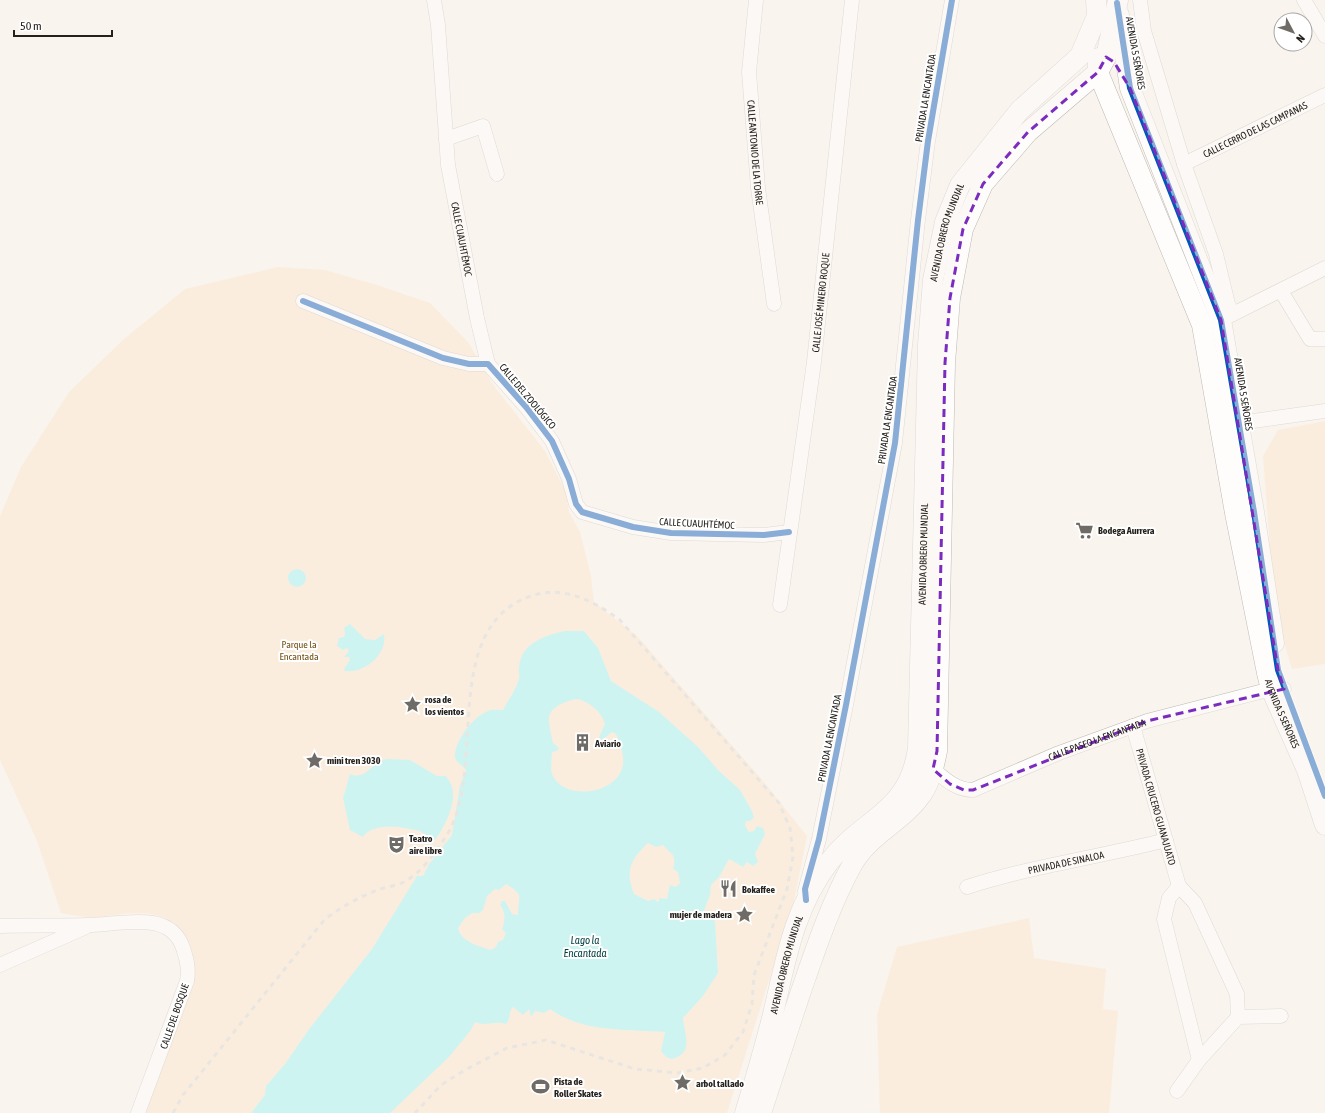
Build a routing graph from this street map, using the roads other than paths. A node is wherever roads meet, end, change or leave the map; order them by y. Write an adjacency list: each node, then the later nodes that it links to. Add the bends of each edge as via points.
1 (434, 0): 15 (street, CALLE CUAUHTÉMOC)
2 (756, 0): 21 (street, CALLE ANTONIO DE LA TORRE, via 749,72 758,188)
3 (852, 0): 29 (street, CALLE JOSÉ MINERO ROQUE, via 814,362)
4 (952, 0): 36 (street, PRIVADA LA ENCANTADA, via 928,141 895,443)
5 (1140, 0): 16 (street, via 1144,31)
6 (1304, 0): 9 (street)
7 (1118, 1): 10 (main road); 11 (main road, AVENIDA 5 SEÑORES)
8 (1097, 8): 10 (main road, AVENIDA OBRERO MUNDIAL)
9 (1325, 36)
10 (1095, 59): 11 (main road, via 1114,62); 12 (main road, AVENIDA OBRERO MUNDIAL); 14 (main road, AVENIDA 5 SEÑORES); 38 (main road, AVENIDA OBRERO MUNDIAL, via 1020,110 960,185 945,222 933,280 928,345 916,764 905,789 896,801)
11 (1130, 88): 22 (main road, AVENIDA 5 SEÑORES)
12 (1071, 94): 14 (main road, via 1090,97); 33 (main road, AVENIDA OBRERO MUNDIAL, via 1028,132 983,184 963,229 950,298 945,363 937,751)
13 (1325, 95): 16 (street, CALLE CERRO DE LAS CAMPANAS)
14 (1113, 109): 22 (main road, AVENIDA 5 SEÑORES)
15 (446, 139): 17 (street, via 482,126); 24 (street, CALLE CUAUHTÉMOC, via 448,165 463,248)
16 (1184, 164): 22 (street, via 1216,254 1228,304)
17 (497, 174)
18 (1325, 268): 19 (street)
19 (1281, 291): 22 (street); 23 (street, via 1310,339)
20 (303, 301): 24 (street, CALLE DEL ZOOLÓGICO, via 443,358 469,364)
21 (774, 304)
22 (1219, 320): 26 (main road, AVENIDA 5 SEÑORES); 28 (main road, AVENIDA 5 SEÑORES)
23 (1325, 339)
24 (488, 364): 27 (street, CALLE DEL ZOOLÓGICO, via 552,441 569,479 576,504)
25 (1325, 411): 26 (street)
26 (1248, 422): 28 (main road, AVENIDA 5 SEÑORES)
27 (582, 512): 29 (street, CALLE CUAUHTÉMOC, via 633,528 671,533 764,535)
28 (1244, 513): 31 (main road, AVENIDA 5 SEÑORES, via 1278,670)
29 (789, 532): 30 (street, CALLE JOSÉ MINERO ROQUE)
30 (780, 605)
31 (1277, 689): 32 (street, CALLE PASEO LA ENCANTADA); 34 (main road, AVENIDA 5 SEÑORES); 35 (main road, AVENIDA 5 SEÑORES)
32 (1133, 726): 33 (street, CALLE PASEO LA ENCANTADA, via 1059,753 973,790 964,790 950,784); 37 (street, PRIVADA CRUCERO GUANAJUATO)
33 (933, 769): 51 (main road, AVENIDA OBRERO MUNDIAL, via 921,794 892,824 871,840 852,864 812,959)
34 (1325, 796)
35 (1325, 825)
36 (819, 839): 38 (street, via 823,852); 41 (street, PRIVADA LA ENCANTADA, via 805,890)
37 (1166, 840): 39 (street, PRIVADA CRUCERO GUANAJUATO); 40 (street, PRIVADA DE SINALOA, via 1001,876)
38 (838, 852): 41 (main road, AVENIDA OBRERO MUNDIAL)
39 (1179, 886): 46 (street, via 1195,903 1238,994); 47 (street, via 1169,898 1164,919)
40 (967, 887)
41 (806, 900): 50 (main road, AVENIDA OBRERO MUNDIAL, via 789,941 773,1015)
42 (90, 925): 43 (street, CALLE DEL BOSQUE); 44 (street); 49 (street, CALLE DEL BOSQUE, via 138,921 162,926 173,932 180,940 187,960 188,973 184,988)
43 (0, 926)
44 (0, 965)
45 (1281, 1016): 46 (street)
46 (1238, 1017): 47 (street)
47 (1199, 1060): 48 (street)
48 (1177, 1091)
49 (138, 1113)
50 (745, 1113)
51 (761, 1113)

